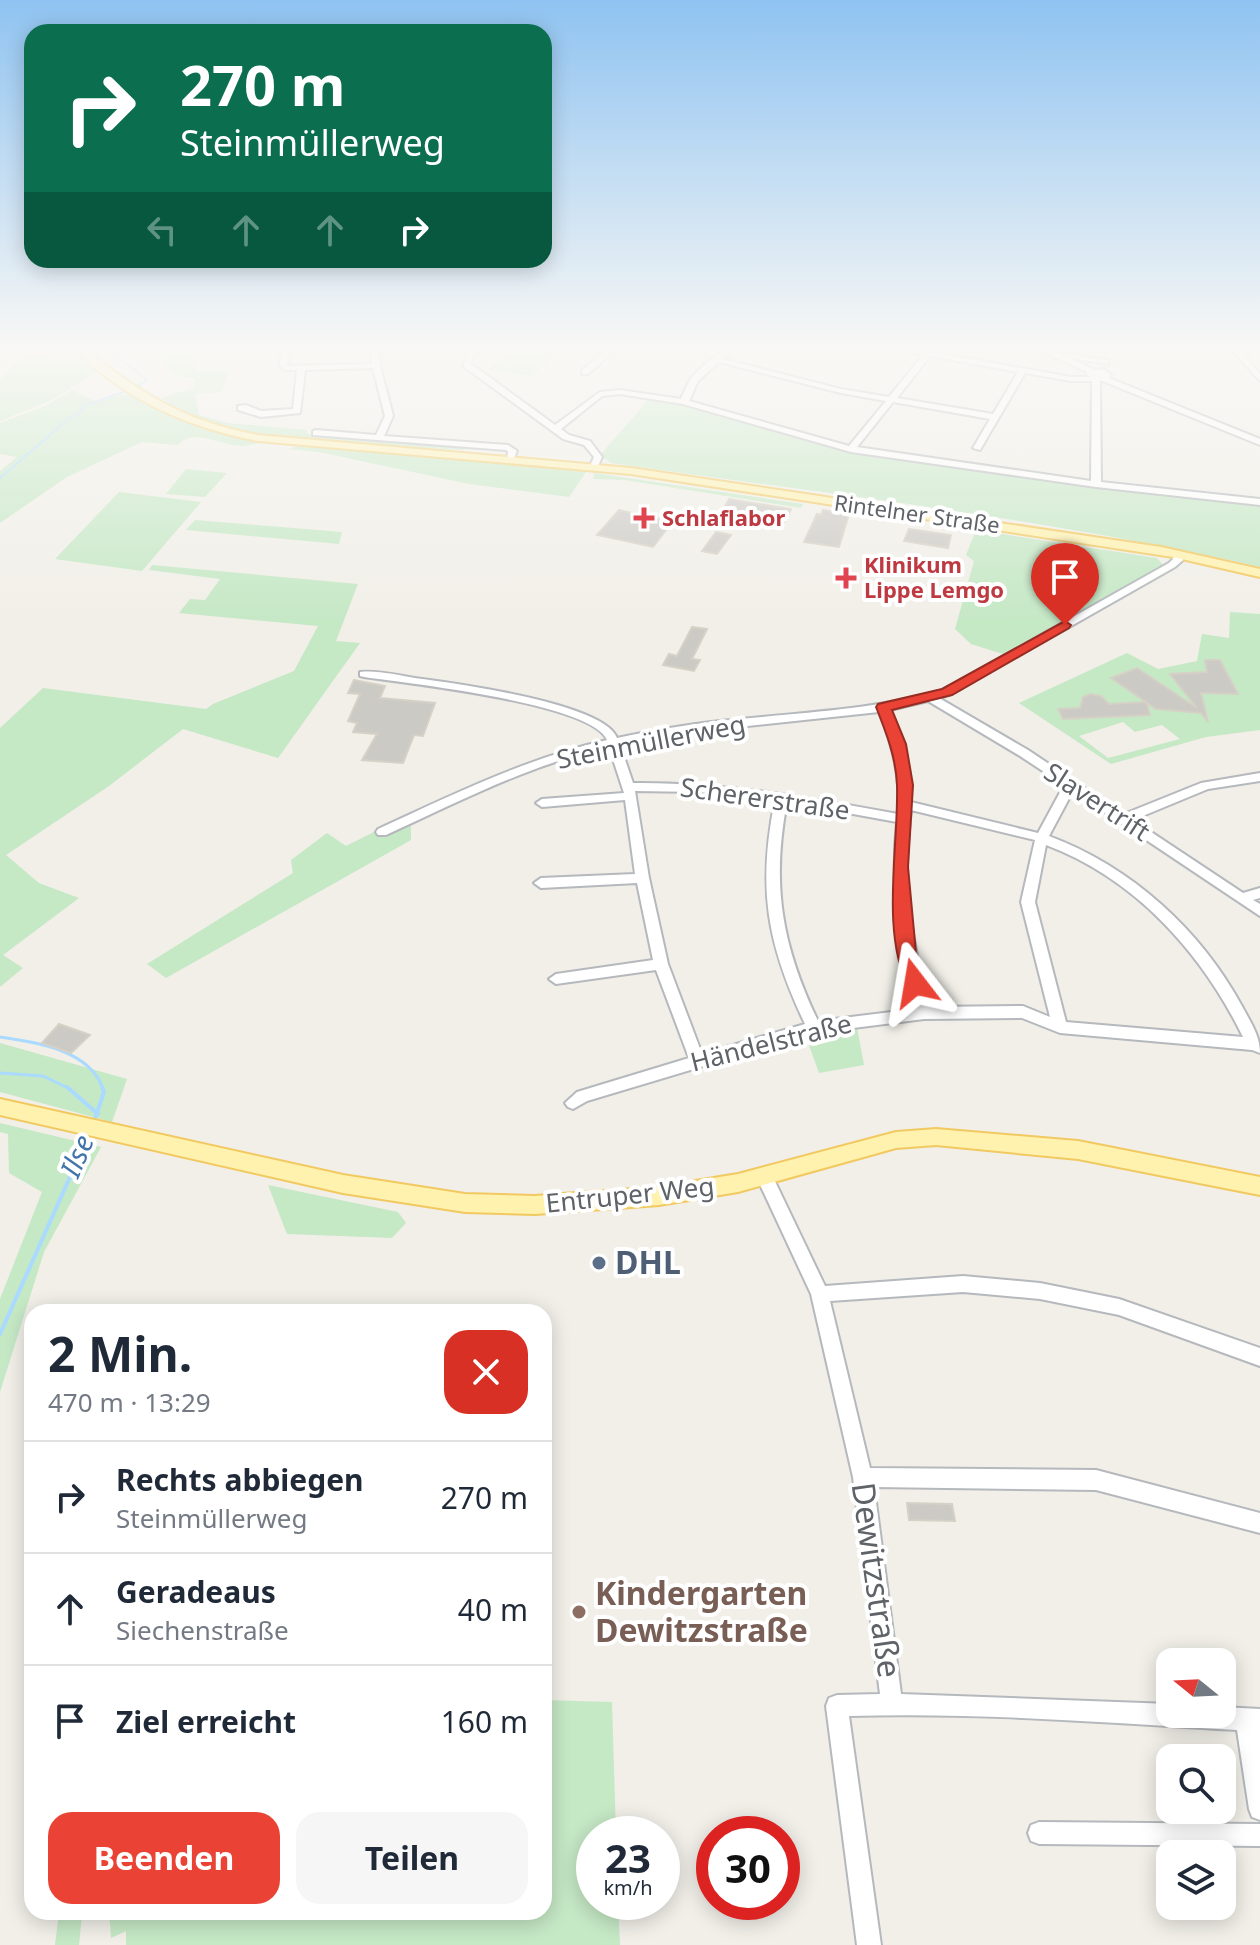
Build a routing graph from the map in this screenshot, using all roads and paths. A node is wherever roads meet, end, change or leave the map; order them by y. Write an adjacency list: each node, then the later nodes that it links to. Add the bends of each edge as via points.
1 (295, 441): 10 (main road, Rintelner Straße)
2 (431, 441): 10 (street, via 508,448)
3 (579, 441): 11 (street, via 593,448 598,457)
4 (822, 441): 9 (street)
5 (858, 441): 9 (street)
6 (981, 441): 8 (street)
7 (1097, 441): 12 (street)
8 (977, 448)
9 (851, 449): 12 (street)
10 (513, 458): 11 (main road, Rintelner Straße)
11 (594, 466): 14 (main road, Rintelner Straße)
12 (1096, 484): 13 (street)
13 (1260, 502)
14 (1174, 554): 15 (main road, Rintelner Straße); 17 (street, Steinmüllerweg, via 1178,560 1172,565)
15 (1260, 573)
16 (364, 674): 19 (street, via 487,693 579,716 603,726)
17 (931, 698): 18 (street, Steinmüllerweg); 21 (street, Slavertrift)
18 (883, 707): 19 (street, Steinmüllerweg, via 703,727); 25 (street, via 898,744)
19 (614, 744): 22 (street); 27 (street, Steinmüllerweg, via 525,770)
20 (1260, 777): 26 (street, via 1205,786)
21 (1070, 785): 26 (street, Slavertrift); 28 (street)
22 (630, 792): 23 (street, Schererstraße, via 692,787); 24 (street, Schererstraße); 29 (street)
23 (782, 797): 25 (street, Schererstraße); 37 (street, via 772,838 772,903 787,968)
24 (542, 803)
25 (904, 812): 28 (street, Schererstraße); 36 (street, via 903,918)
26 (1124, 819): 32 (street, Slavertrift)
27 (382, 832)
28 (1041, 840): 38 (street, via 1028,902); 39 (street, Schererstraße, via 1089,858 1162,911 1221,982)
29 (642, 878): 30 (street); 34 (street)
30 (541, 883)
31 (1260, 893): 32 (street)
32 (1244, 898): 33 (street, Slavertrift)
33 (1260, 911)
34 (661, 964): 35 (street); 40 (street)
35 (556, 979)
36 (924, 1013): 37 (street, Händelstraße); 38 (street, Händelstraße, via 1023,1012)
37 (814, 1027): 40 (street, Händelstraße)
38 (1060, 1027): 39 (street, Händelstraße)
39 (1257, 1045)
40 (697, 1060): 41 (street, Händelstraße)
41 (573, 1103)
42 (0, 1107): 43 (main road, Entruper Weg, via 343,1184 465,1203 608,1202)
43 (764, 1176): 44 (main road, Entruper Weg, via 896,1140 966,1137 1108,1155); 45 (street, Dewitzstraße)
44 (1260, 1186)
45 (820, 1294): 46 (street, via 963,1284 1040,1291 1119,1307); 47 (street, Dewitzstraße)
46 (1260, 1357)
47 (863, 1477): 48 (street, via 1096,1480); 49 (street, Dewitzstraße)
48 (1260, 1523)
49 (892, 1704): 50 (street); 54 (street, Dewitzstraße, via 837,1706)
50 (1253, 1719): 51 (street)
51 (1260, 1809)
52 (1039, 1833): 53 (street)
53 (1260, 1835)
54 (869, 1945)

